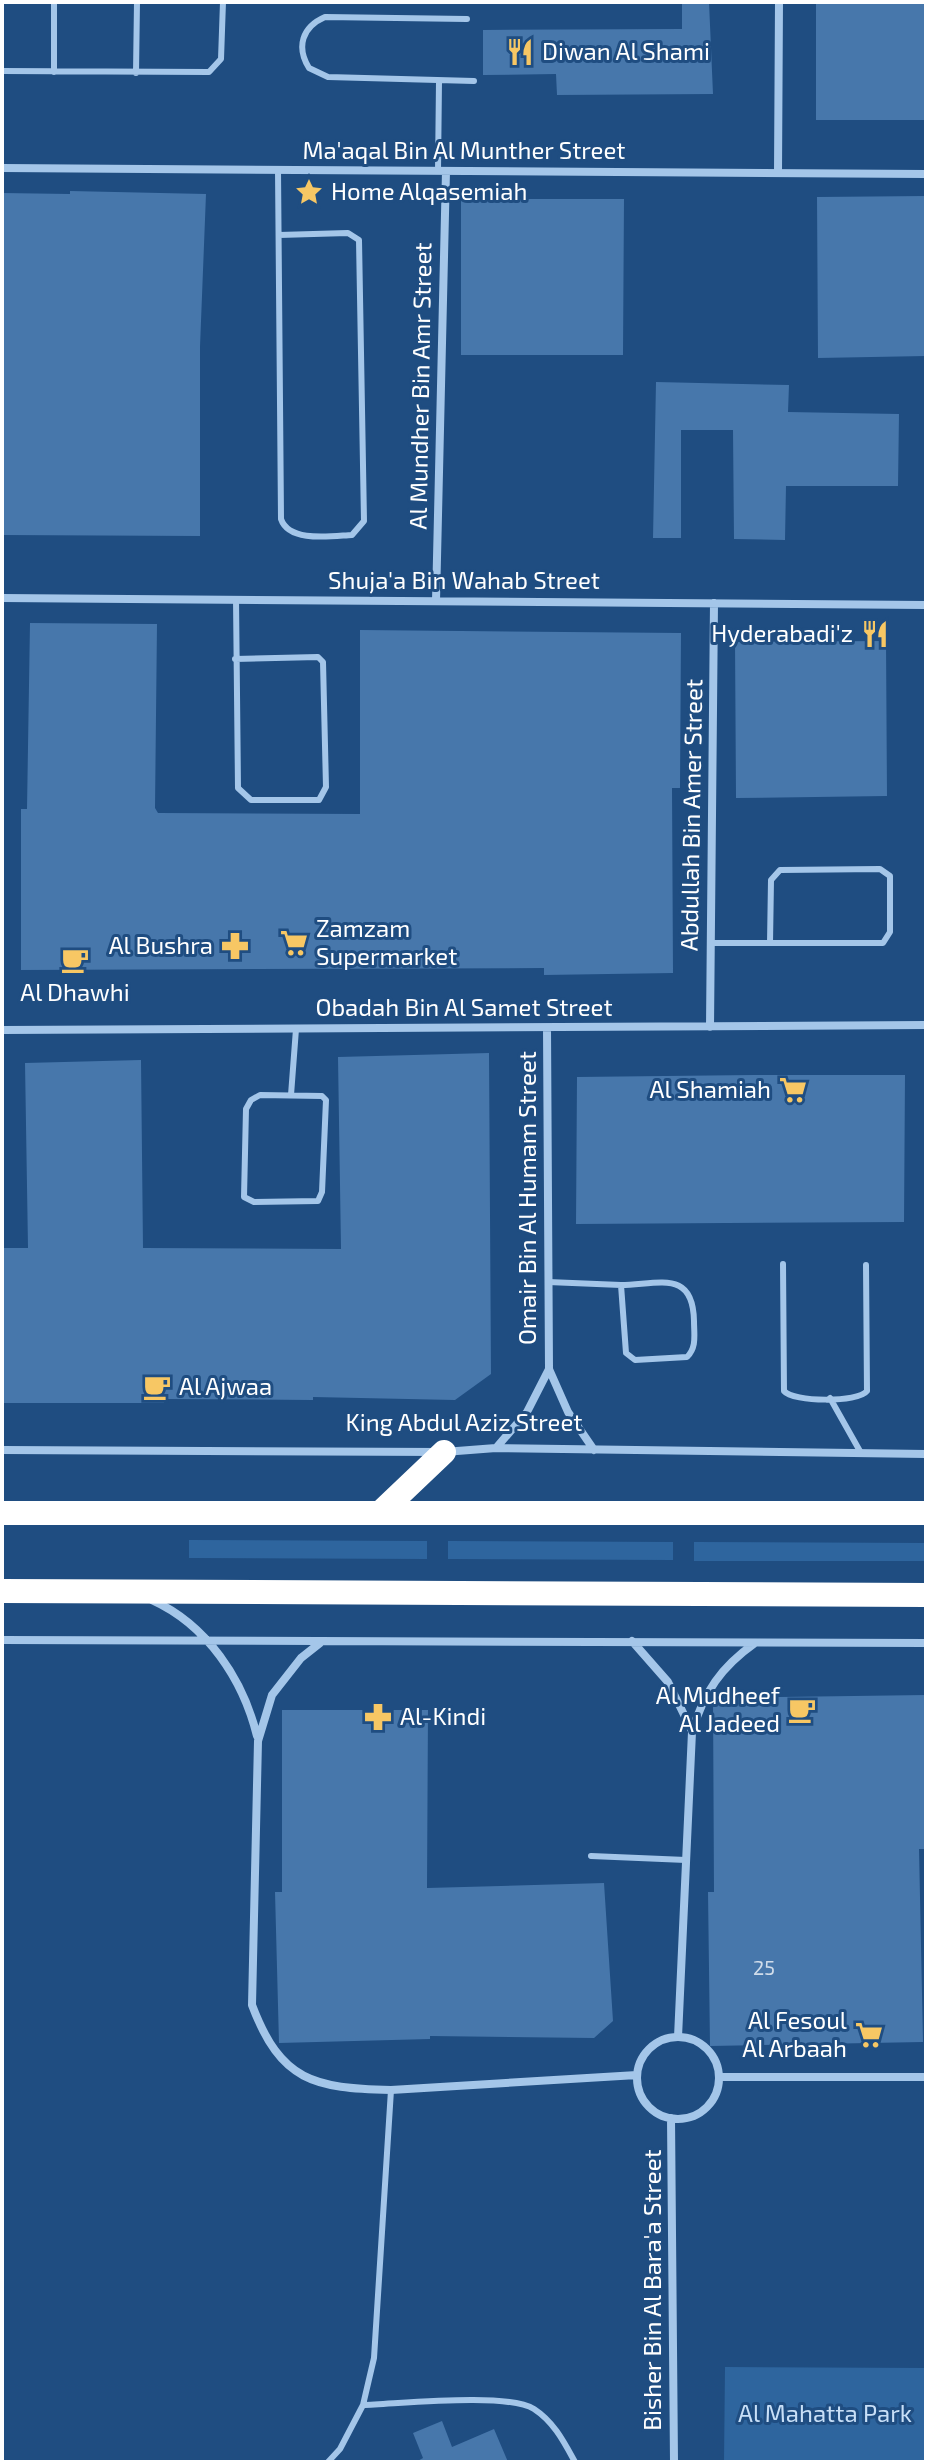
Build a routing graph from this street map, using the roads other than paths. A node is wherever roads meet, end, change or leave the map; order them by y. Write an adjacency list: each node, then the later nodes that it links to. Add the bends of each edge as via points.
1 (54, 2): 7 (lane)
2 (137, 2): 8 (lane)
3 (223, 2): 8 (lane, via 223,50 217,67 199,74)
4 (779, 2): 14 (street)
5 (467, 19): 9 (lane, via 325,17 303,38 304,59 318,74)
6 (2, 71): 7 (lane)
7 (54, 72): 8 (lane)
8 (136, 73)
9 (439, 81): 10 (lane); 13 (lane)
10 (474, 81)
11 (2, 168): 12 (street, Ma'aqal Bin Al Munther Street)
12 (278, 170): 13 (street, Ma'aqal Bin Al Munther Street); 16 (lane)
13 (442, 171): 14 (street, Ma'aqal Bin Al Munther Street); 19 (street, Al Mundher Bin Amr Street)
14 (778, 172): 15 (street, Ma'aqal Bin Al Munther Street)
15 (926, 174)
16 (279, 235): 16 (lane, via 281,519 297,535 352,535 364,521 359,240 348,233)
17 (2, 598): 18 (street, Shuja'a Bin Wahab Street)
18 (236, 599): 19 (street, Shuja'a Bin Wahab Street); 22 (lane)
19 (436, 601): 20 (street, Shuja'a Bin Wahab Street)
20 (714, 603): 21 (street, Shuja'a Bin Wahab Street); 23 (street, Abdullah Bin Amer Street)
21 (926, 605)
22 (235, 659): 22 (lane, via 241,793 251,800 323,798 323,662 318,657)
23 (711, 943): 24 (lane); 26 (street, Abdullah Bin Amer Street)
24 (770, 943): 24 (lane, via 883,943 890,932 890,876 880,869 780,870 771,880)
25 (926, 1025): 26 (street, Obadah Bin Al Samet Street)
26 (710, 1027): 27 (street, Obadah Bin Al Samet Street)
27 (547, 1028): 28 (street, Obadah Bin Al Samet Street); 33 (street, Omair Bin Al Humam Street)
28 (296, 1029): 29 (street, Obadah Bin Al Samet Street); 30 (lane)
29 (2, 1030)
30 (291, 1095): 30 (lane, via 326,1100 321,1197 308,1203 250,1202 244,1192 248,1104 260,1095)
31 (783, 1264): 36 (lane, via 784,1391 795,1398)
32 (866, 1265): 36 (lane, via 867,1391 860,1398)
33 (548, 1282): 34 (lane); 35 (street, Omair Bin Al Humam Street)
34 (621, 1285): 34 (lane, via 626,1353 635,1360 687,1357 694,1343 689,1292 679,1285)
35 (549, 1369): 37 (street, Omair Bin Al Humam Street, via 527,1412); 39 (street, Omair Bin Al Humam Street, via 568,1412)
36 (830, 1398): 41 (lane)
37 (496, 1448): 39 (street, King Abdul Aziz Street); 40 (street, King Abdul Aziz Street)
38 (2, 1450): 40 (street, King Abdul Aziz Street)
39 (594, 1450): 41 (street, King Abdul Aziz Street)
40 (444, 1452): 43 (highway)
41 (861, 1453): 42 (street, King Abdul Aziz Street)
42 (926, 1454)
43 (382, 1511): 44 (highway); 45 (highway)
44 (2, 1513)
45 (926, 1513)
46 (129, 1590): 47 (highway); 48 (highway); 50 (street, via 157,1603)
47 (2, 1591)
48 (926, 1595)
49 (2, 1640): 50 (street)
50 (207, 1641): 52 (street); 56 (street, via 240,1687)
51 (632, 1641): 52 (street); 53 (street); 55 (street, via 668,1682)
52 (320, 1643): 56 (street, via 272,1695)
53 (755, 1643): 54 (street); 55 (street, via 713,1680)
54 (926, 1643)
55 (692, 1732): 58 (street)
56 (258, 1741): 63 (street, via 252,2005 265,2037 286,2064 316,2083)
57 (591, 1856): 58 (lane)
58 (686, 1860): 59 (street)
59 (678, 2037): 60 (street, via 646,2052); 61 (street, via 707,2049)
60 (637, 2075): 63 (street); 64 (street, via 646,2103)
61 (719, 2077): 62 (street); 64 (street, via 717,2091 699,2113)
62 (926, 2077)
63 (391, 2090): 65 (lane, via 374,2358)
64 (671, 2118): 68 (street, Bisher Bin Al Bara'a Street)
65 (363, 2405): 66 (lane); 67 (lane, via 495,2401 532,2408 558,2432)
66 (328, 2462)
67 (575, 2462)
68 (674, 2462)

